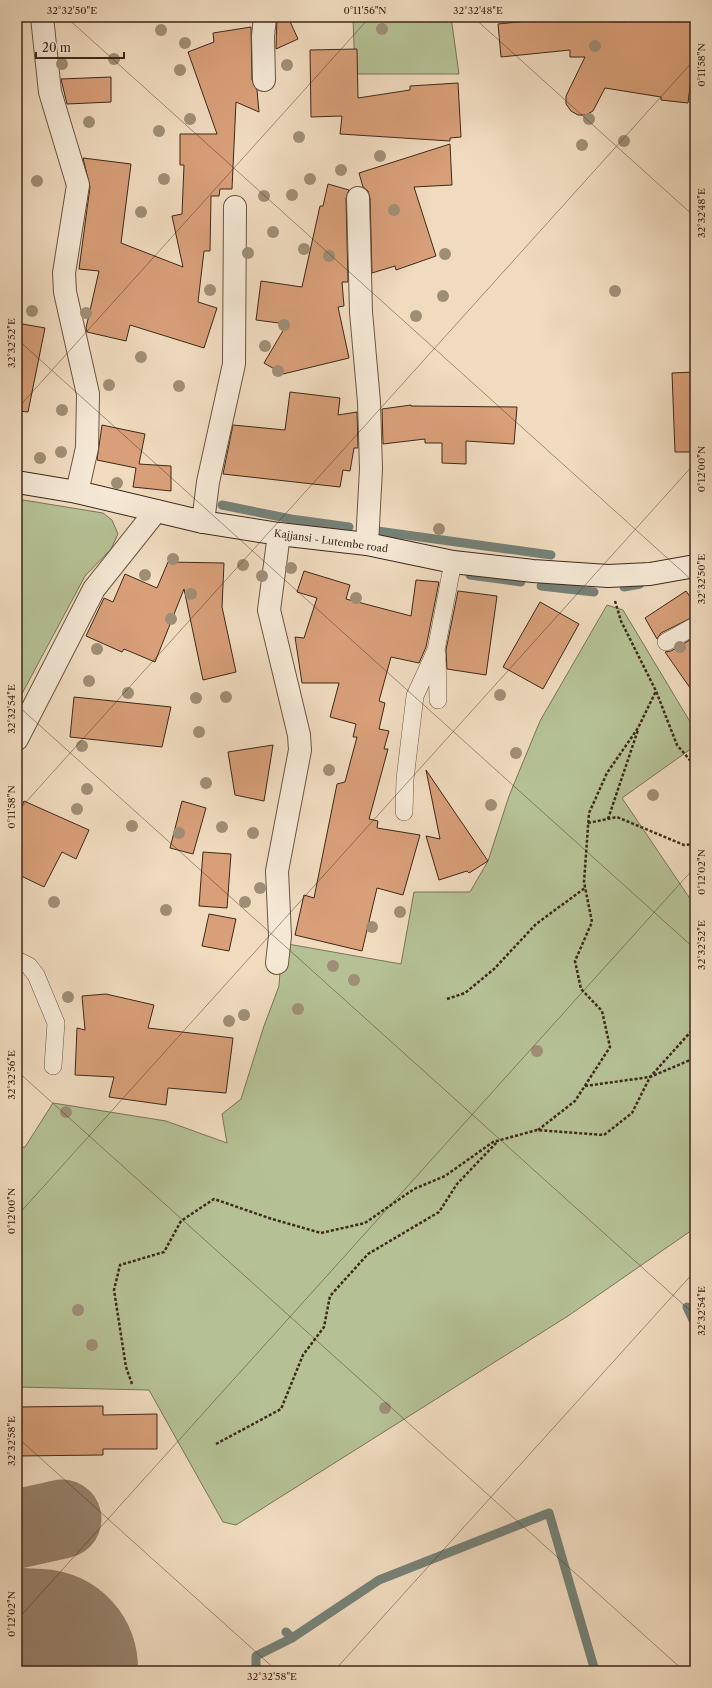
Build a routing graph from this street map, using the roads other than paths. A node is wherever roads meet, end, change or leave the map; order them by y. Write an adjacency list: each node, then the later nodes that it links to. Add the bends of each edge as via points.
1 (42, 17): 7 (street, via 50,92 78,185 64,273 65,292 88,394 87,448)
2 (266, 17): 3 (street, via 263,36)
3 (264, 80)
4 (358, 198): 11 (street, via 360,312 369,402 371,470)
5 (235, 207): 9 (street, via 234,364 208,482)
6 (17, 482): 7 (street, Kajjansi - Lutembe road)
7 (77, 492): 8 (street, Kajjansi - Lutembe road)
8 (156, 511): 9 (street, Kajjansi - Lutembe road); 18 (street, via 94,589)
9 (203, 522): 10 (street, Kajjansi - Lutembe road)
10 (279, 534): 11 (street, Kajjansi - Lutembe road); 21 (street, via 269,610 299,735 300,750 277,871 280,936)
11 (367, 544): 12 (street, Kajjansi - Lutembe road)
12 (453, 562): 13 (street, Kajjansi - Lutembe road, via 608,576 650,574); 16 (lane)
13 (695, 566)
14 (695, 626): 15 (lane)
15 (666, 642)
16 (436, 650): 17 (lane); 19 (lane, via 415,696 404,779)
17 (438, 700)
18 (17, 739)
19 (404, 812)
20 (17, 960): 22 (lane, via 29,966 36,975 56,1023)
21 (277, 963)
22 (53, 1066)

